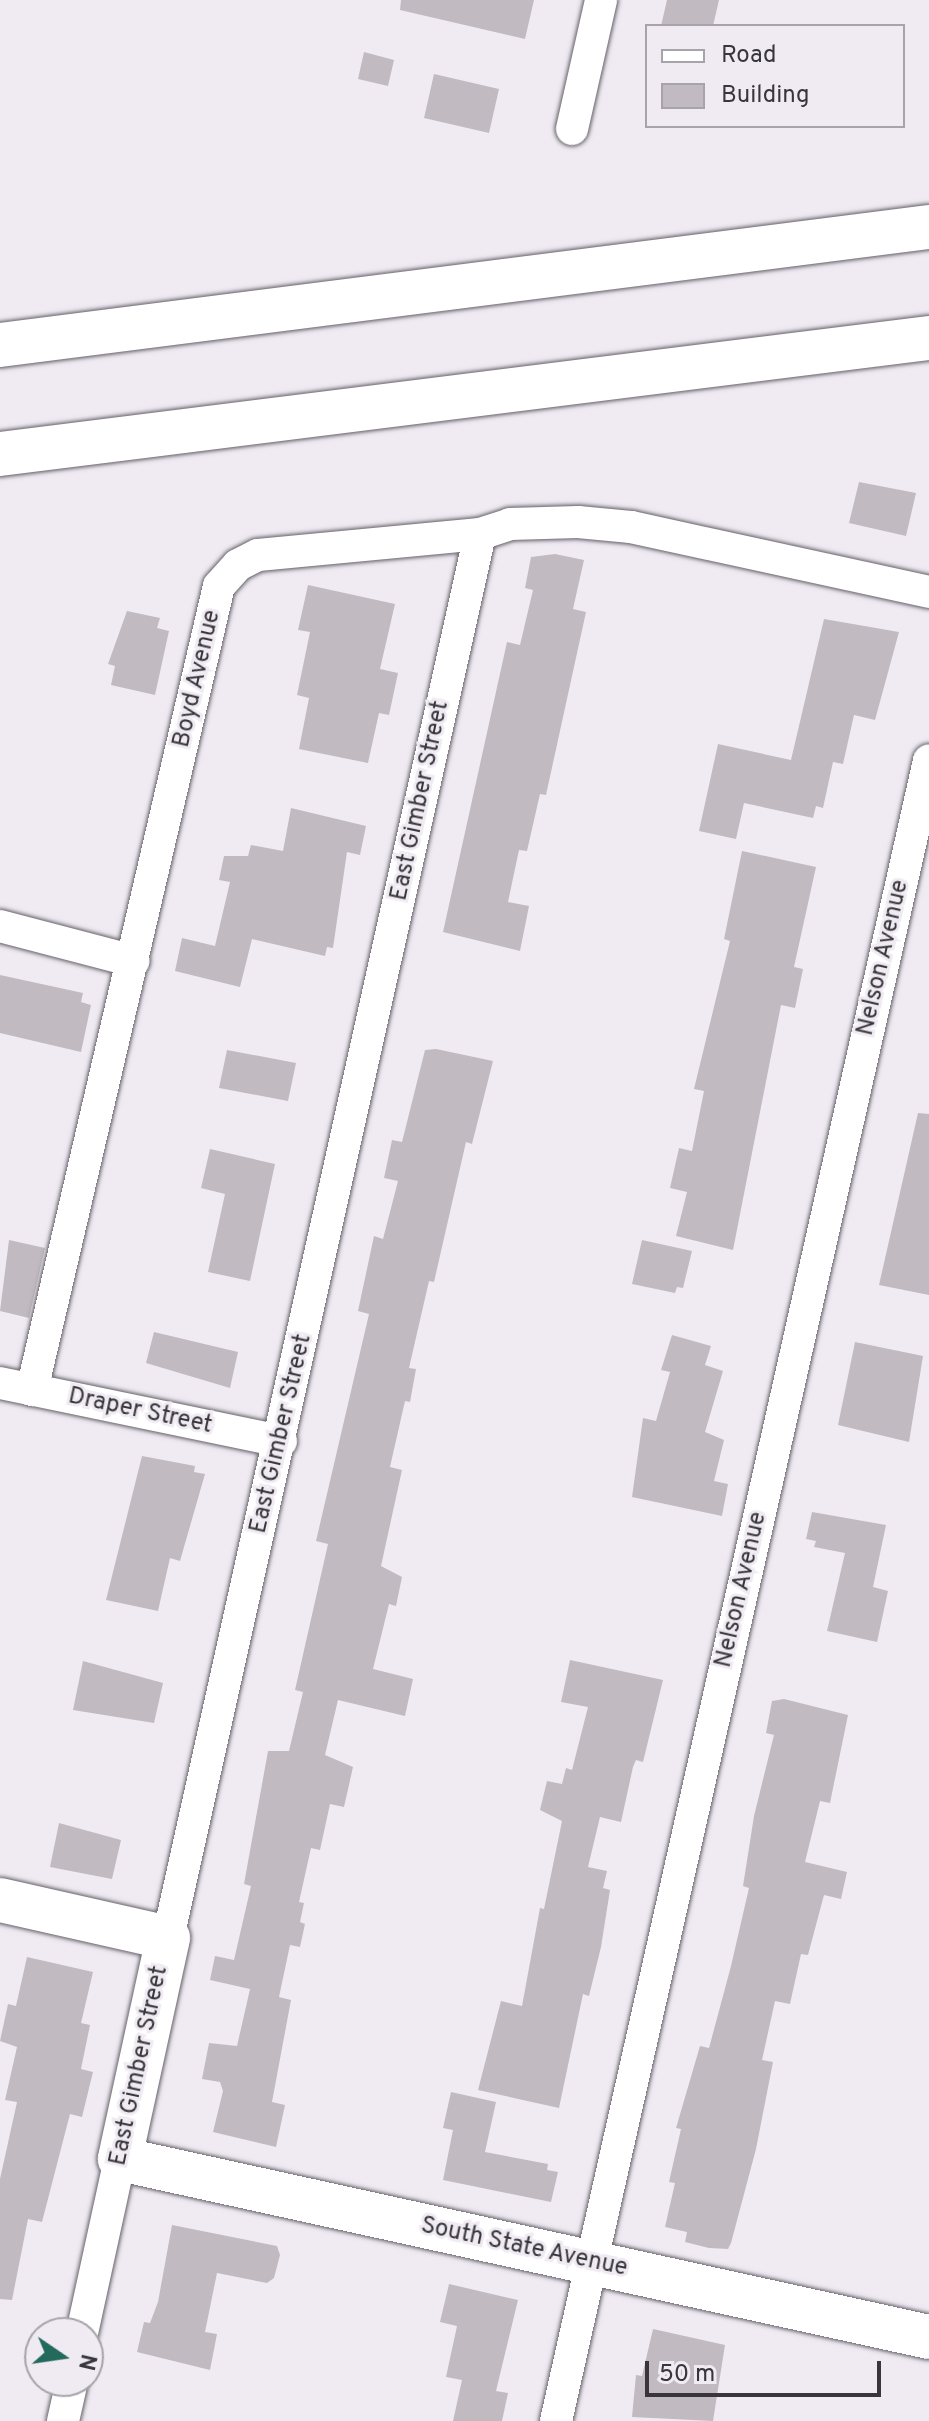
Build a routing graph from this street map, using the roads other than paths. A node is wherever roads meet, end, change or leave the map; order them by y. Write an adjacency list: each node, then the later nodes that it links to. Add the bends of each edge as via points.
1 (601, 0): 2 (street)
2 (572, 129)
3 (929, 227): 5 (main road)
4 (927, 338): 6 (main road)
5 (0, 345)
6 (0, 454)
7 (480, 534): 8 (street, Boyd Avenue, via 510,524 631,527); 11 (street, Boyd Avenue, via 258,555 238,565 219,586); 14 (street, East Gimber Street)
8 (929, 592)
9 (929, 760): 18 (street, Nelson Avenue)
10 (0, 926): 11 (street)
11 (133, 961): 13 (street, Boyd Avenue)
12 (0, 1383): 13 (street, Draper Street)
13 (32, 1390): 14 (street, Draper Street)
14 (281, 1441): 16 (street, East Gimber Street)
15 (0, 1900): 16 (main road)
16 (168, 1938): 17 (main road, East Gimber Street)
17 (120, 2159): 18 (main road, South State Avenue); 19 (street, East Gimber Street)
18 (591, 2263): 20 (main road, South State Avenue); 23 (street, Nelson Avenue)
19 (85, 2317)
20 (929, 2337)
21 (68, 2397): 22 (street)
22 (63, 2421)
23 (556, 2421)

